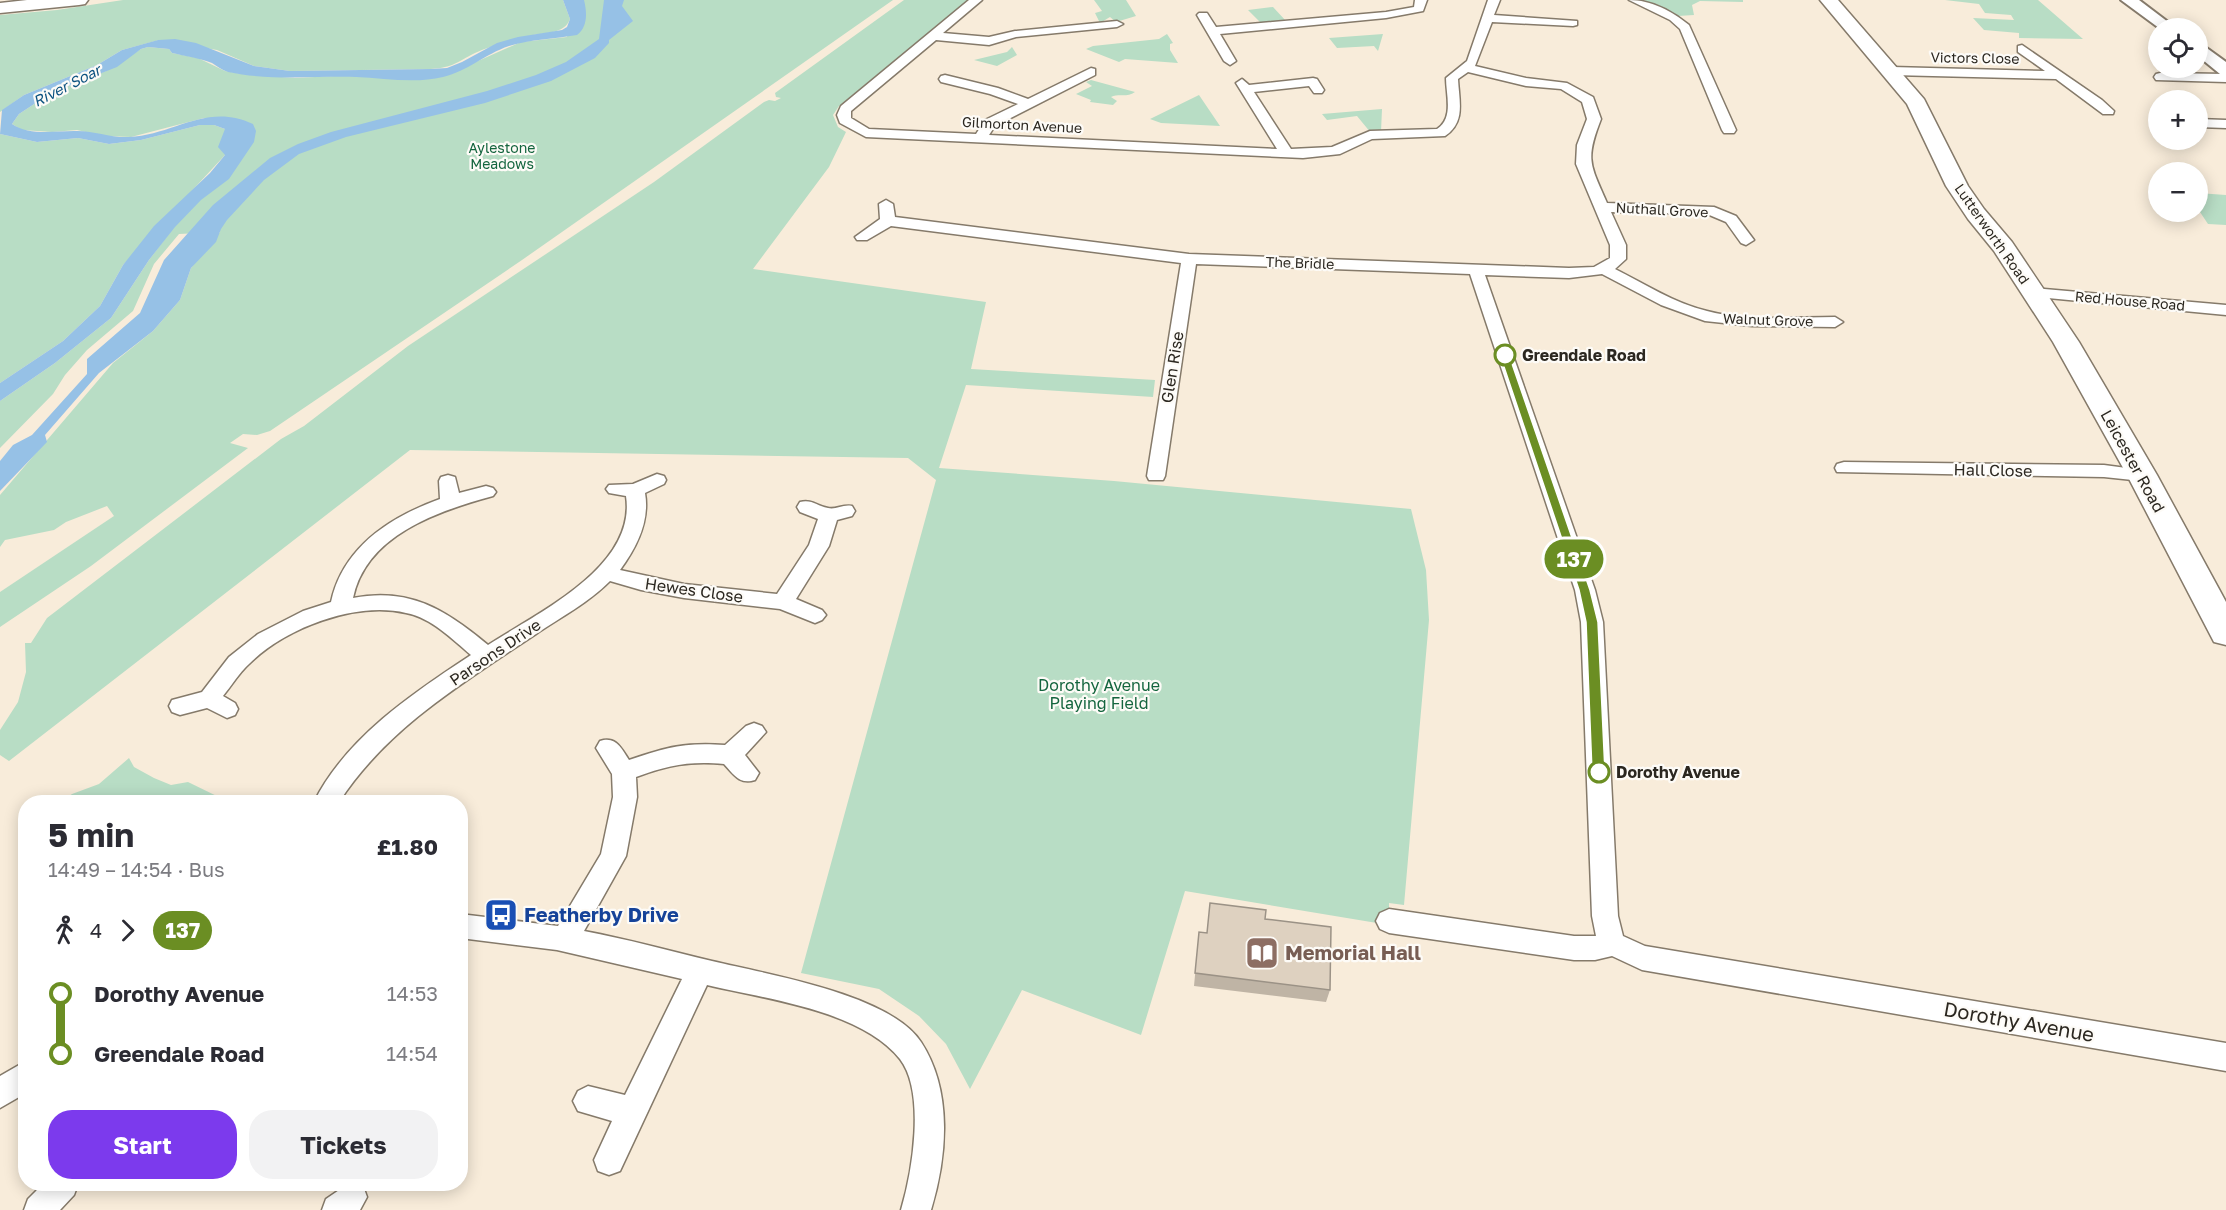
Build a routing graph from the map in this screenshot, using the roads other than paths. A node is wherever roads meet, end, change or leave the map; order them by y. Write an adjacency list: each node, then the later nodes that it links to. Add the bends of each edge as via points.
1 (14, 0): 9 (main road)
2 (79, 0): 10 (main road)
3 (976, 0): 17 (street, Gilmorton Avenue)
4 (1421, 0): 16 (street, via 1419,9 1386,15)
5 (1494, 0): 12 (street)
6 (1635, 0): 39 (street, via 1685,27)
7 (1828, 0): 26 (main road, Lutterworth Road)
8 (2129, 0): 13 (street)
9 (0, 1)
10 (0, 8)
11 (1203, 15): 16 (street)
12 (1488, 18): 14 (street); 24 (street)
13 (2154, 18)
14 (1573, 23)
15 (1117, 24): 18 (street, via 1015,34)
16 (1214, 31): 23 (street)
17 (940, 37): 18 (street); 20 (street); 40 (street, Gilmorton Avenue, via 873,84 843,115 866,133)
18 (989, 41): 21 (street, via 1000,47)
19 (2022, 49): 28 (street, Victors Close)
20 (951, 51)
21 (988, 54)
22 (2208, 57): 25 (street)
23 (1230, 61)
24 (1467, 68): 41 (street, Gilmorton Avenue, via 1452,78 1454,113 1449,129 1428,135 1378,134 1319,154); 43 (street, via 1563,86 1584,96 1594,119 1582,153 1586,175)
25 (2226, 70)
26 (1892, 71): 28 (street, Victors Close); 50 (main road, Lutterworth Road, via 1917,103 1957,186 2004,247)
27 (1091, 72): 35 (street)
28 (2057, 75): 34 (street, Victors Close)
29 (2208, 78): 30 (street)
30 (2226, 78)
31 (945, 79): 35 (street)
32 (1318, 90): 41 (street, via 1313,82 1244,86)
33 (2074, 100): 34 (street)
34 (2095, 100): 36 (street, Victors Close)
35 (1028, 104): 40 (street, via 987,125)
36 (2108, 111)
37 (2208, 123): 38 (street)
38 (2226, 124)
39 (1730, 130)
40 (980, 138): 41 (street, Gilmorton Avenue)
41 (1287, 153)
42 (886, 204): 44 (street)
43 (1601, 207): 46 (street, Nuthall Grove, via 1709,210 1731,219); 48 (street, via 1620,253)
44 (888, 221): 45 (street); 47 (street, The Bridle)
45 (862, 237)
46 (1746, 240)
47 (1189, 259): 49 (street, The Bridle); 55 (street, Glen Rise)
48 (1604, 269): 49 (street, The Bridle, via 1588,273); 52 (street, Walnut Grove, via 1706,316)
49 (1476, 270): 77 (street, via 1585,590 1592,622 1605,916)
50 (2033, 294): 51 (street, Red House Road); 54 (main road, Leicester Road, via 2066,342)
51 (2226, 310)
52 (1834, 322)
53 (1844, 468): 54 (street, Hall Close, via 2104,471)
54 (2142, 475): 65 (main road, Leicester Road)
55 (1156, 476)
56 (657, 480): 61 (street, Parsons Drive, via 626,489 638,512)
57 (448, 481): 59 (street)
58 (486, 492): 59 (street)
59 (450, 501): 63 (street, via 410,518 371,545 348,577)
60 (807, 507): 62 (street, via 837,514)
61 (607, 573): 62 (street, Hewes Close, via 684,591); 66 (street, Parsons Drive)
62 (783, 603): 64 (street, Hewes Close)
63 (341, 607): 66 (street, via 404,605 432,614); 67 (street, via 282,628 245,654 218,704)
64 (815, 615)
65 (2226, 633)
66 (487, 656): 73 (street, Parsons Drive, via 388,727)
67 (180, 706)
68 (754, 732): 70 (street)
69 (608, 748): 71 (street)
70 (730, 755): 71 (street, via 695,752 659,759); 72 (street)
71 (624, 772): 76 (street, via 625,797 613,856)
72 (747, 773)
73 (330, 795)
74 (1389, 921): 77 (street, via 1574,948)
75 (468, 926): 76 (street, via 504,928)
76 (565, 939): 78 (street)
77 (1613, 944): 79 (street, Dorothy Avenue, via 1642,958)
78 (700, 971): 81 (street); 85 (street, via 816,999 871,1018 910,1049 925,1080 928,1108 928,1151)
79 (2226, 1057)
80 (588, 1101): 81 (street)
81 (632, 1111): 82 (street)
82 (609, 1160)
83 (57, 1191): 84 (street)
84 (39, 1210)
85 (916, 1210)

